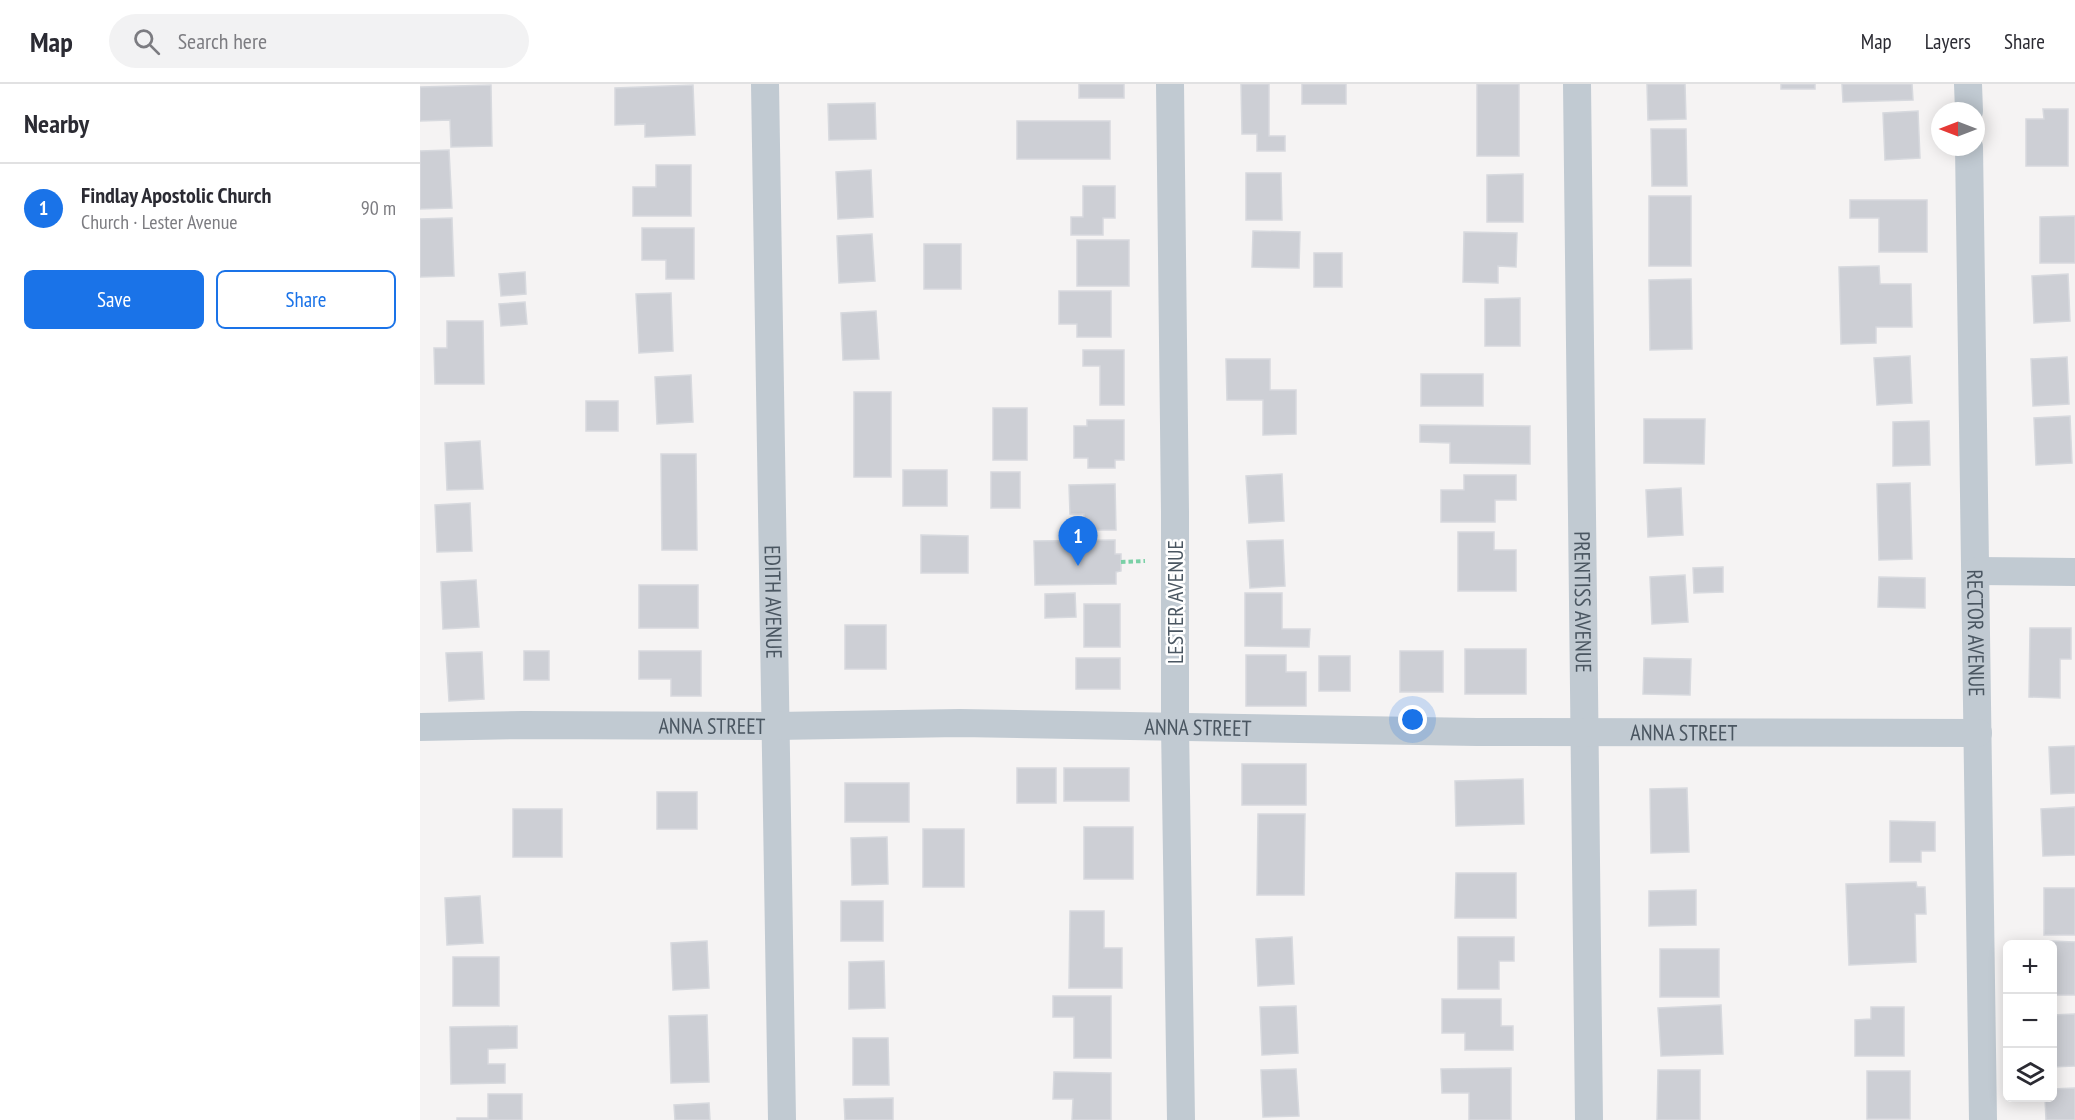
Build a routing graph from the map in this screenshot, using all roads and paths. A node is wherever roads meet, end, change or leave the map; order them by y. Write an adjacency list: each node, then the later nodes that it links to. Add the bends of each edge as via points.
1 (765, 84): 11 (street, EDITH AVENUE)
2 (1170, 84): 12 (street, LESTER AVENUE)
3 (1577, 84): 14 (street, PRENTISS AVENUE)
4 (1968, 84): 5 (street)
5 (1969, 102)
6 (1969, 156): 9 (street, RECTOR AVENUE)
7 (1145, 561): 8 (path)
8 (1121, 562)
9 (1976, 571): 10 (street); 15 (street, RECTOR AVENUE)
10 (2075, 572)
11 (776, 726): 12 (street, ANNA STREET); 13 (street, ANNA STREET); 16 (street, EDITH AVENUE)
12 (1175, 726): 14 (street, ANNA STREET); 17 (street, LESTER AVENUE)
13 (420, 728)
14 (1585, 732): 15 (street, ANNA STREET); 18 (street, PRENTISS AVENUE)
15 (1978, 734): 19 (street, RECTOR AVENUE)
16 (782, 1120)
17 (1182, 1120)
18 (1589, 1120)
19 (1983, 1120)

